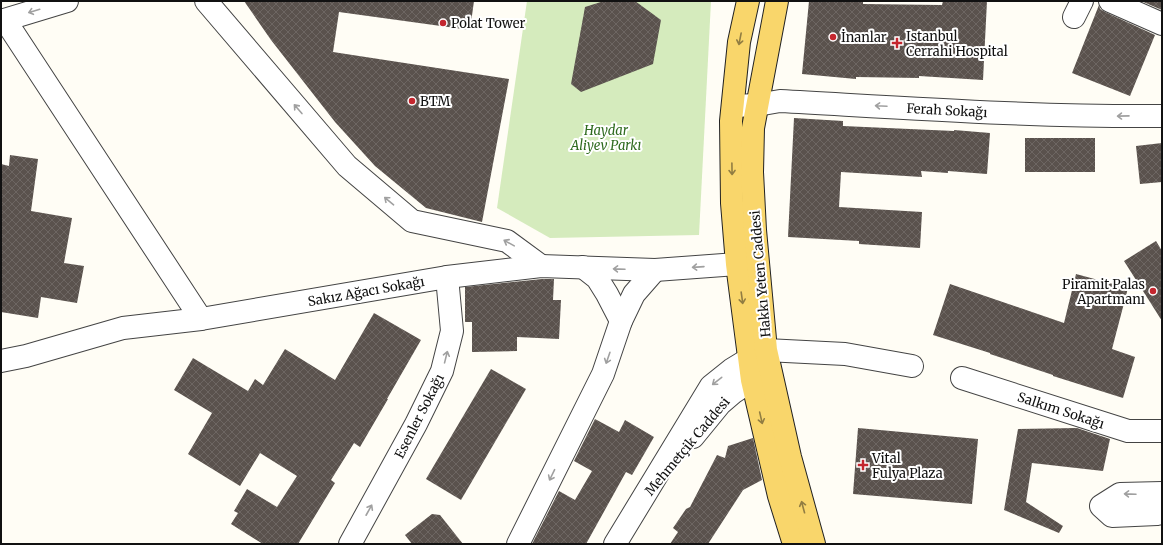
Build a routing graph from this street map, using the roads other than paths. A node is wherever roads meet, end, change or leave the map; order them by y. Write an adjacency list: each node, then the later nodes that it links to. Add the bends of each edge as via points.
1 (67, 1): 6 (street, one-way to 6)
2 (206, 1): 12 (street, one-way to 2, via 507,241 412,221 348,166)
3 (748, 1): 9 (main road, Hakkı Yeten Caddesi, one-way to 9, via 739,42)
4 (778, 1): 8 (main road, Hakkı Yeten Caddesi)
5 (1110, 1): 7 (street)
6 (3, 20): 16 (street)
7 (1162, 24)
8 (757, 105): 9 (street, Ferah Sokağı); 10 (street, Ferah Sokağı, one-way to 8, via 1035,115 780,101); 18 (main road, Hakkı Yeten Caddesi, via 753,128 752,172)
9 (733, 106): 11 (main road, Hakkı Yeten Caddesi, one-way to 11, via 732,203)
10 (1162, 116)
11 (737, 264): 14 (street, Sakız Ağacı Sokağı, one-way to 14); 18 (main road, Hakkı Yeten Caddesi, one-way to 18)
12 (541, 266): 13 (street, Sakız Ağacı Sokağı); 15 (street, Sakız Ağacı Sokağı)
13 (583, 267): 14 (street, Sakız Ağacı Sokağı, one-way to 13); 17 (street, via 597,278)
14 (654, 270): 17 (street, via 634,294)
15 (447, 277): 16 (street, Sakız Ağacı Sokağı); 27 (street, Esenler Sokağı, one-way to 15, via 442,371 452,331)
16 (200, 319): 19 (street, Sakız Ağacı Sokağı, via 122,328)
17 (621, 321): 28 (street, one-way to 28, via 602,374)
18 (757, 355): 20 (street, via 845,354); 22 (main road, Hakkı Yeten Caddesi); 25 (street, Mehmetçik Caddesi, one-way to 25, via 731,370 711,386); 31 (main road, Hakkı Yeten Caddesi, one-way to 18, via 790,457)
19 (1, 361)
20 (912, 366)
21 (962, 378): 23 (street, Salkım Sokağı, via 1128,431)
22 (752, 380): 25 (street, Mehmetçik Caddesi, via 720,404); 30 (main road, Hakkı Yeten Caddesi, one-way to 30, via 779,496)
23 (1162, 431)
24 (1162, 494): 26 (street, one-way to 26, via 1120,494 1101,506 1112,516)
25 (643, 498): 29 (street, Mehmetçik Caddesi)
26 (1162, 513)
27 (350, 544)
28 (518, 544)
29 (615, 544)
30 (794, 544)
31 (814, 544)

